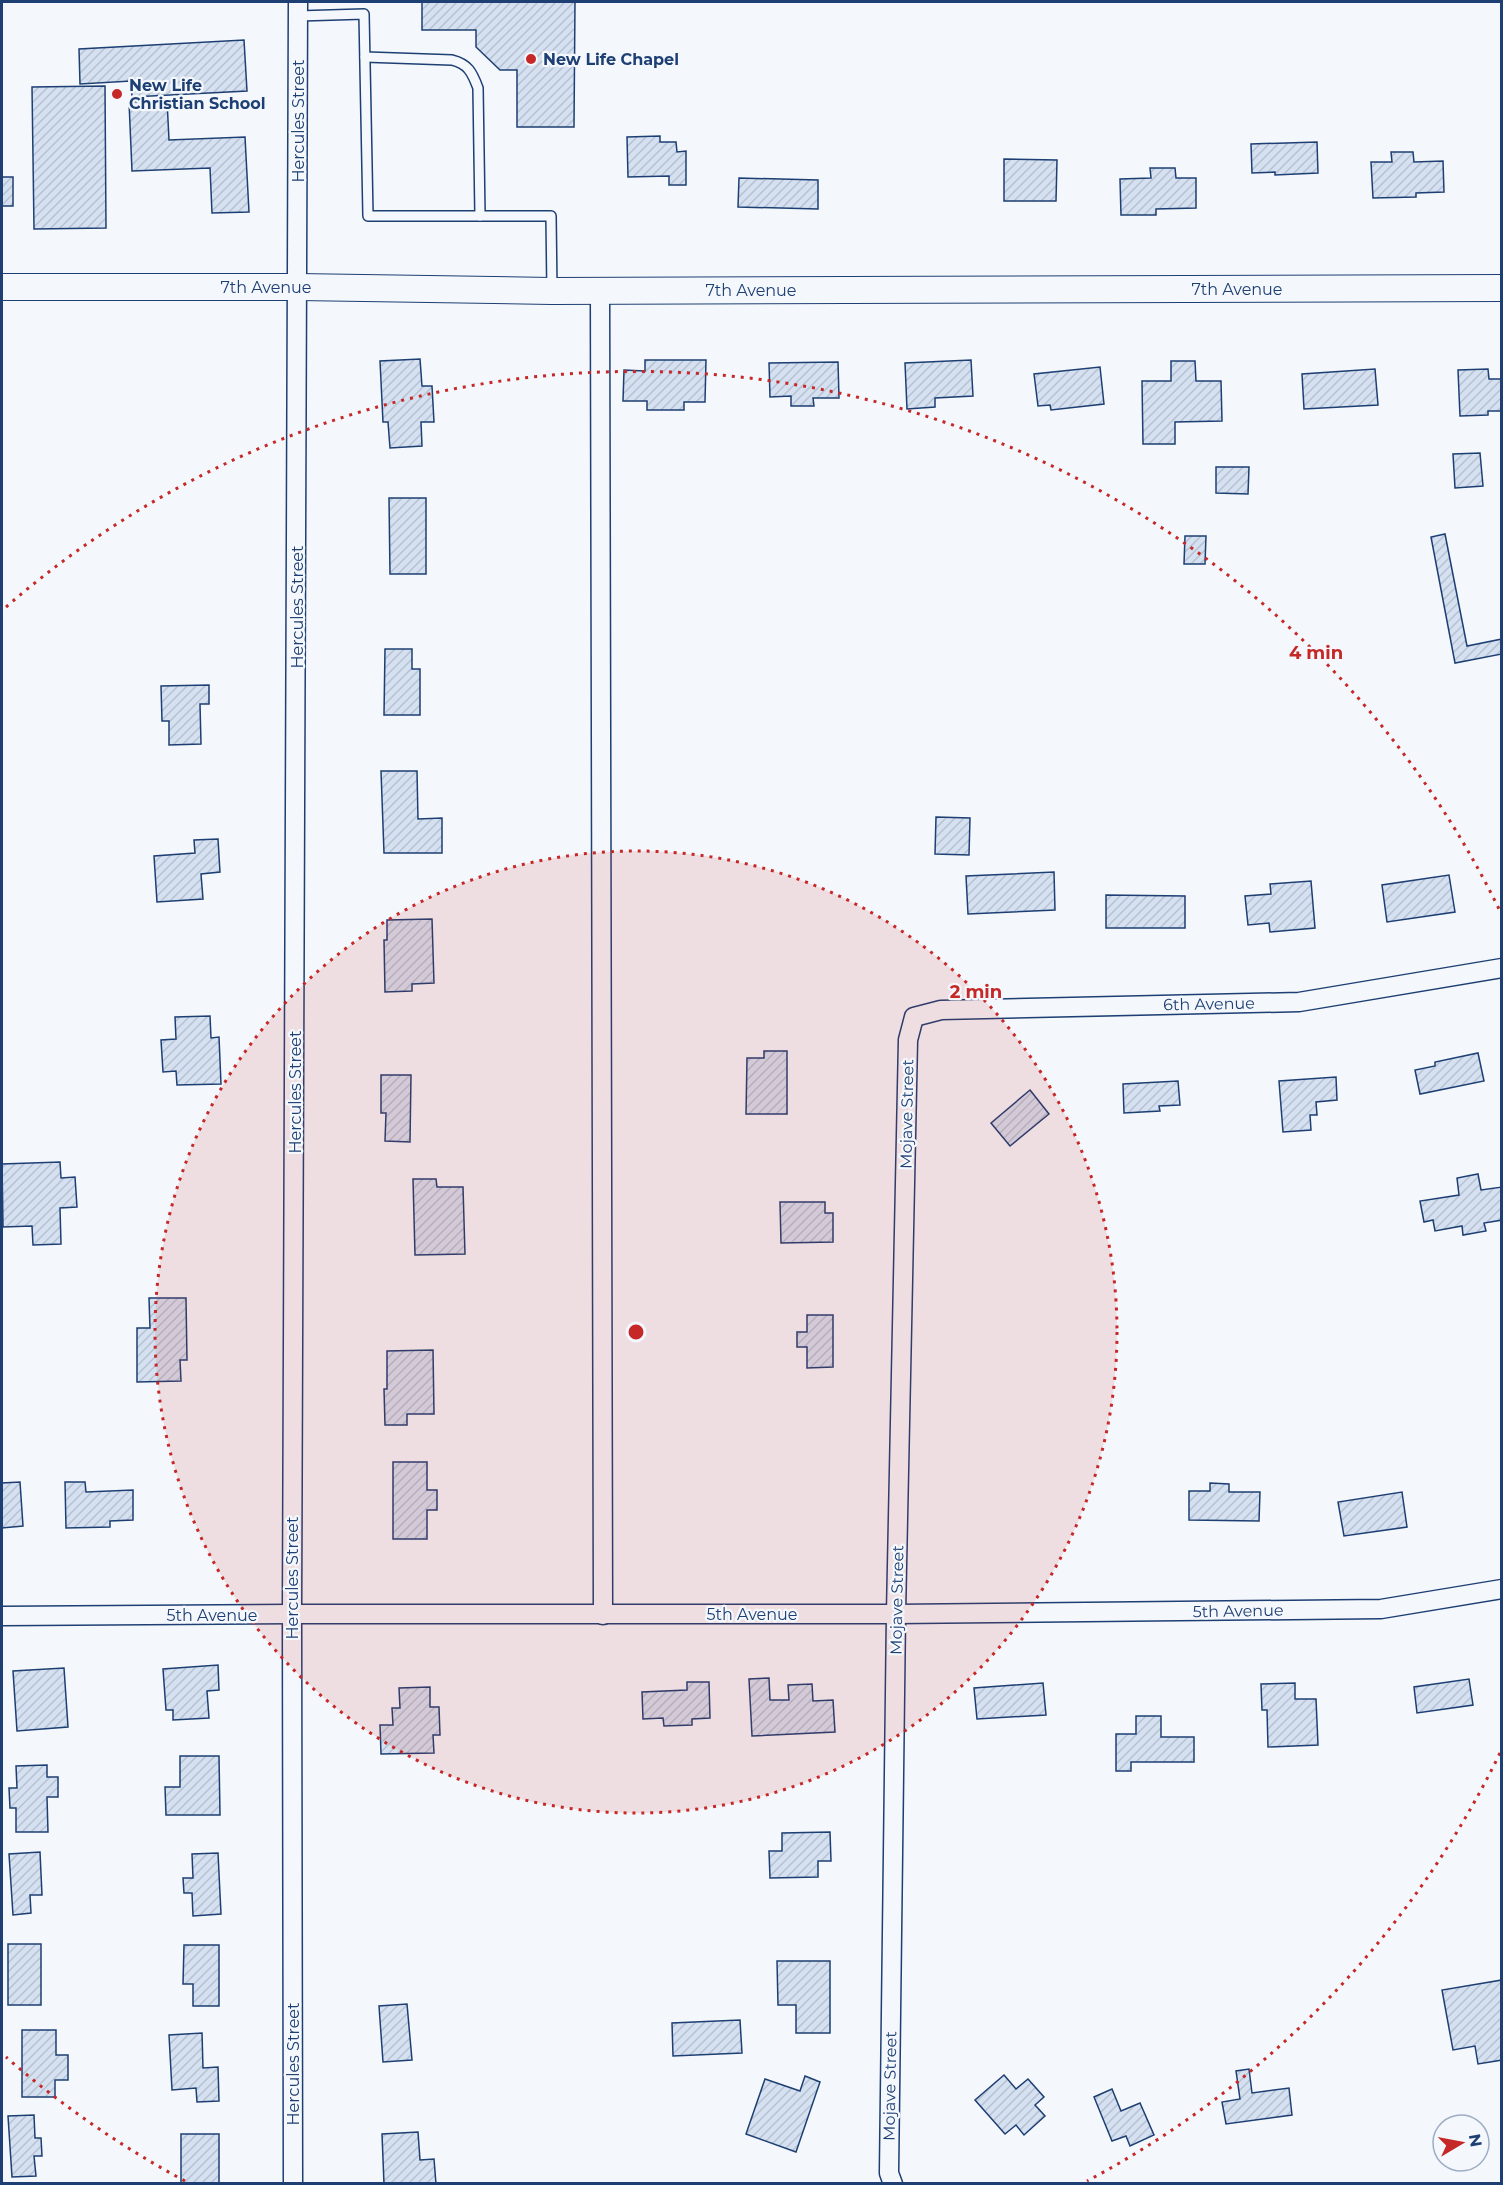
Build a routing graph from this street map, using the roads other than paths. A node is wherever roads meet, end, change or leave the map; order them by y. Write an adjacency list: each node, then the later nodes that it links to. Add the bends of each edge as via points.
1 (298, 9): 2 (lane, via 364,14); 4 (street, Hercules Street)
2 (365, 57): 3 (lane, via 452,60 464,63 473,74 479,104); 3 (lane, via 368,216)
3 (480, 216): 8 (lane, via 551,216)
4 (298, 286): 5 (street, 7th Avenue); 8 (street, 7th Avenue); 12 (street, Hercules Street)
5 (2, 287)
6 (1502, 288): 7 (street, 7th Avenue)
7 (600, 290): 8 (street, 7th Avenue); 14 (street)
8 (552, 291)
9 (1502, 968): 10 (street, 6th Avenue, via 1299,1002 941,1010)
10 (914, 1017): 13 (street, Mojave Street, via 908,1040)
11 (1502, 1589): 13 (street, 5th Avenue, via 1381,1609)
12 (292, 1614): 14 (street, 5th Avenue); 15 (street, 5th Avenue); 16 (street, Hercules Street)
13 (896, 1614): 14 (street, 5th Avenue); 17 (street, Mojave Street, via 889,2173)
14 (603, 1615)
15 (2, 1616)
16 (293, 2184)
17 (893, 2184)

